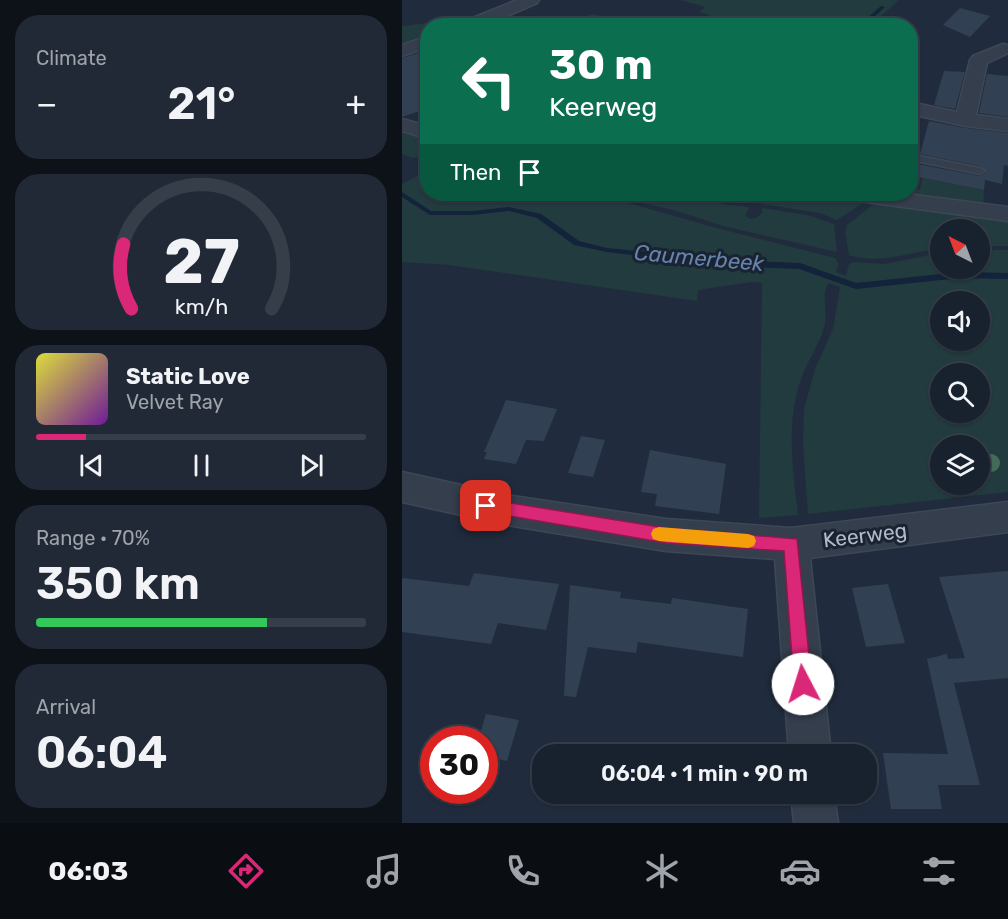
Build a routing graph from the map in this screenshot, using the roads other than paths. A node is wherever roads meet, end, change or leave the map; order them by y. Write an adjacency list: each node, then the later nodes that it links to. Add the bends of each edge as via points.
1 (531, 0): 2 (street)
2 (488, 18)
3 (420, 44): 5 (street)
4 (1006, 44): 7 (street, via 979,60)
5 (402, 51)
6 (918, 110): 7 (street)
7 (965, 120): 9 (street)
8 (402, 125): 10 (street)
9 (1008, 125)
10 (420, 131)
11 (918, 159): 12 (lane)
12 (980, 171)
13 (918, 201): 14 (street)
14 (1008, 214)
15 (402, 487): 17 (street, Keerweg, via 507,510 666,535)
16 (1008, 517): 17 (street, Keerweg)
17 (791, 544): 18 (street)
18 (809, 744)
19 (814, 804): 20 (street)
20 (816, 823)

